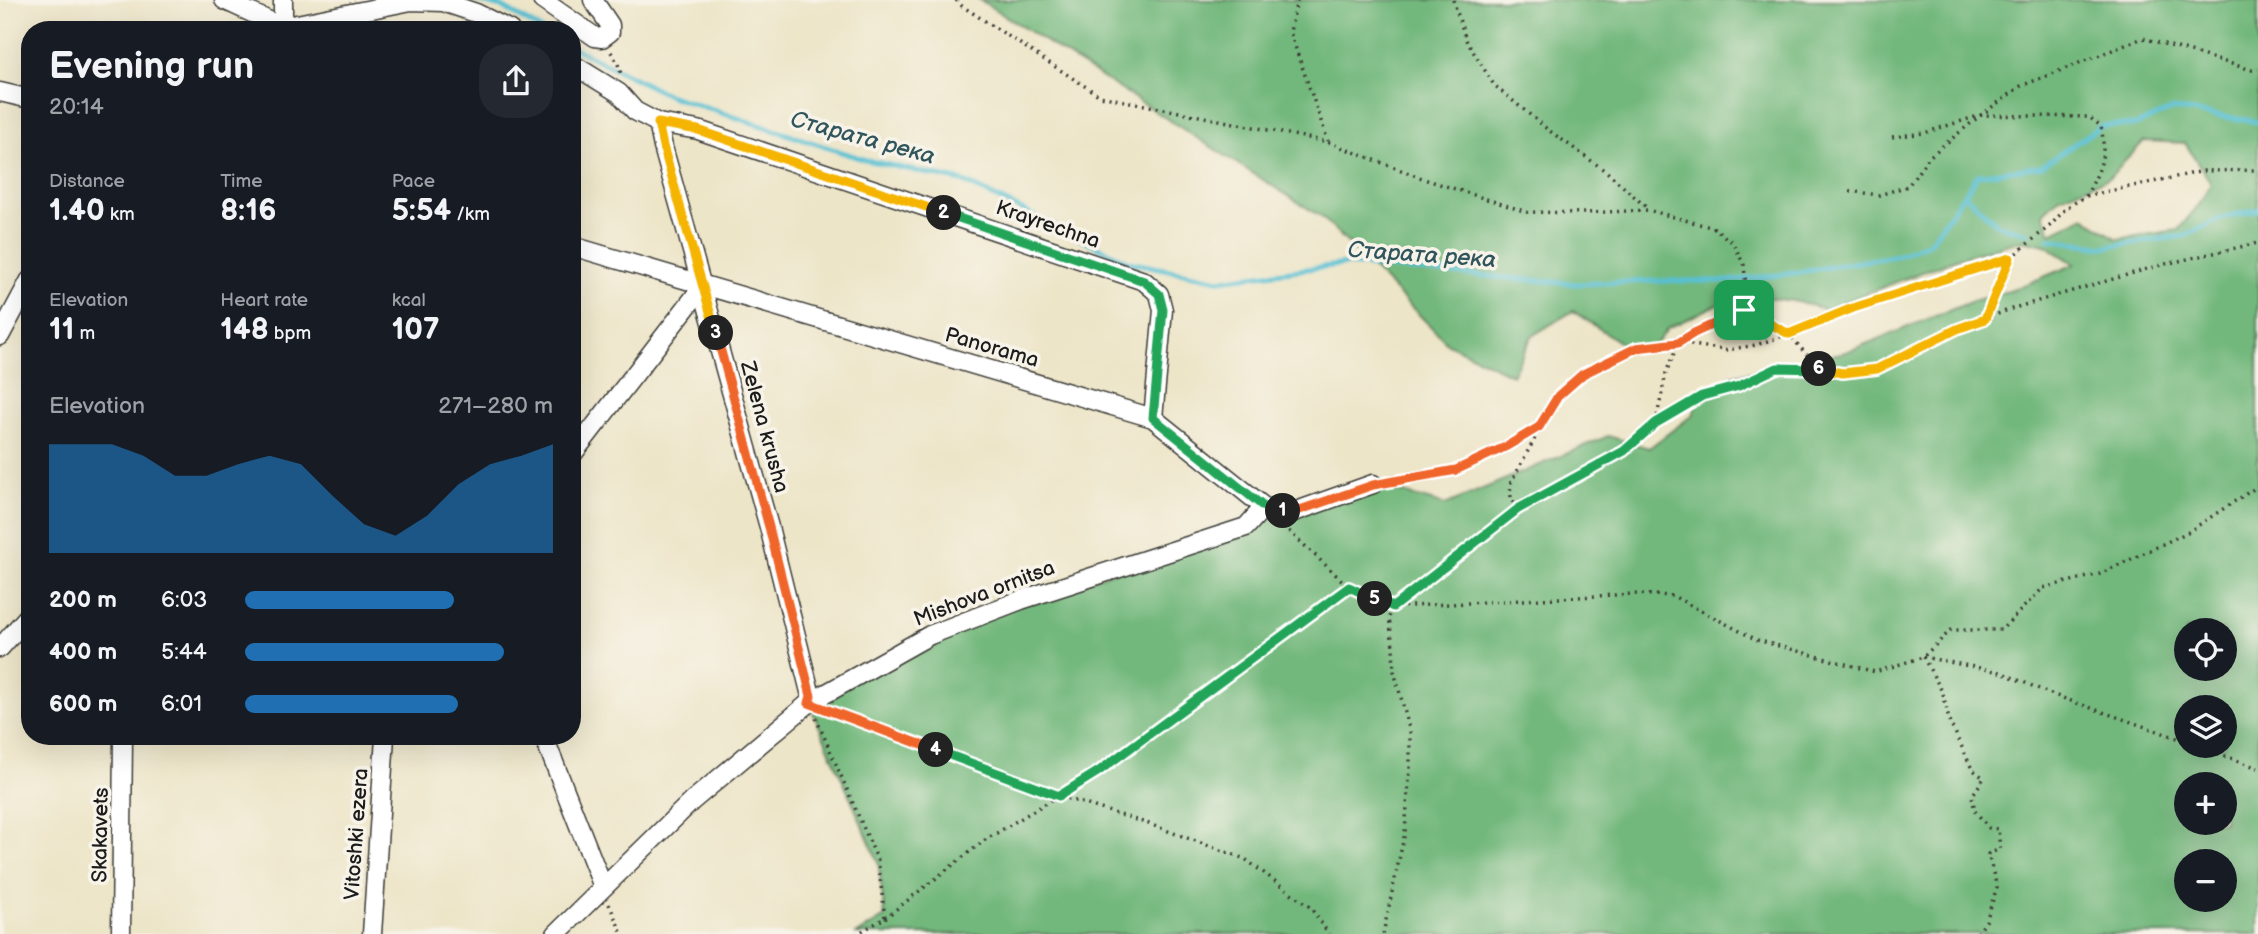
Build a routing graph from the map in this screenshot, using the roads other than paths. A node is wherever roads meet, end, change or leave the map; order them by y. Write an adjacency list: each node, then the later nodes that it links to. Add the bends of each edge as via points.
1 (224, 0): 5 (street)
2 (283, 0): 6 (street)
3 (542, 0): 9 (street)
4 (593, 0): 10 (street, via 610,32 595,37)
5 (268, 21)
6 (282, 21)
7 (315, 21): 8 (street, via 411,1 443,2)
8 (492, 21)
9 (572, 21)
10 (581, 27)
11 (581, 70): 14 (street, Krayrechna)
12 (0, 92): 13 (street)
13 (21, 97)
14 (658, 123): 16 (street, Zelena krusha); 19 (street, Krayrechna, via 698,130 1144,281 1159,294 1163,310)
15 (581, 249): 16 (street, Panorama)
16 (703, 286): 19 (street, Panorama); 20 (street); 25 (street, Zelena krusha, via 778,562)
17 (21, 298): 18 (street)
18 (0, 336)
19 (1153, 418): 22 (street, Panorama)
20 (581, 443)
21 (1373, 485): 22 (street, via 1291,513)
22 (1264, 507): 25 (street, Mishova ornitsa, via 1245,527 1021,600 930,635)
23 (21, 624): 24 (street)
24 (0, 648)
25 (809, 703): 29 (street, Mishova ornitsa, via 692,801)
26 (123, 745): 30 (street, Skakavets)
27 (385, 745): 31 (street, Vitoshki ezera)
28 (547, 745): 29 (street)
29 (603, 887): 32 (street, Mishova ornitsa)
30 (121, 934)
31 (372, 934)
32 (556, 934)

